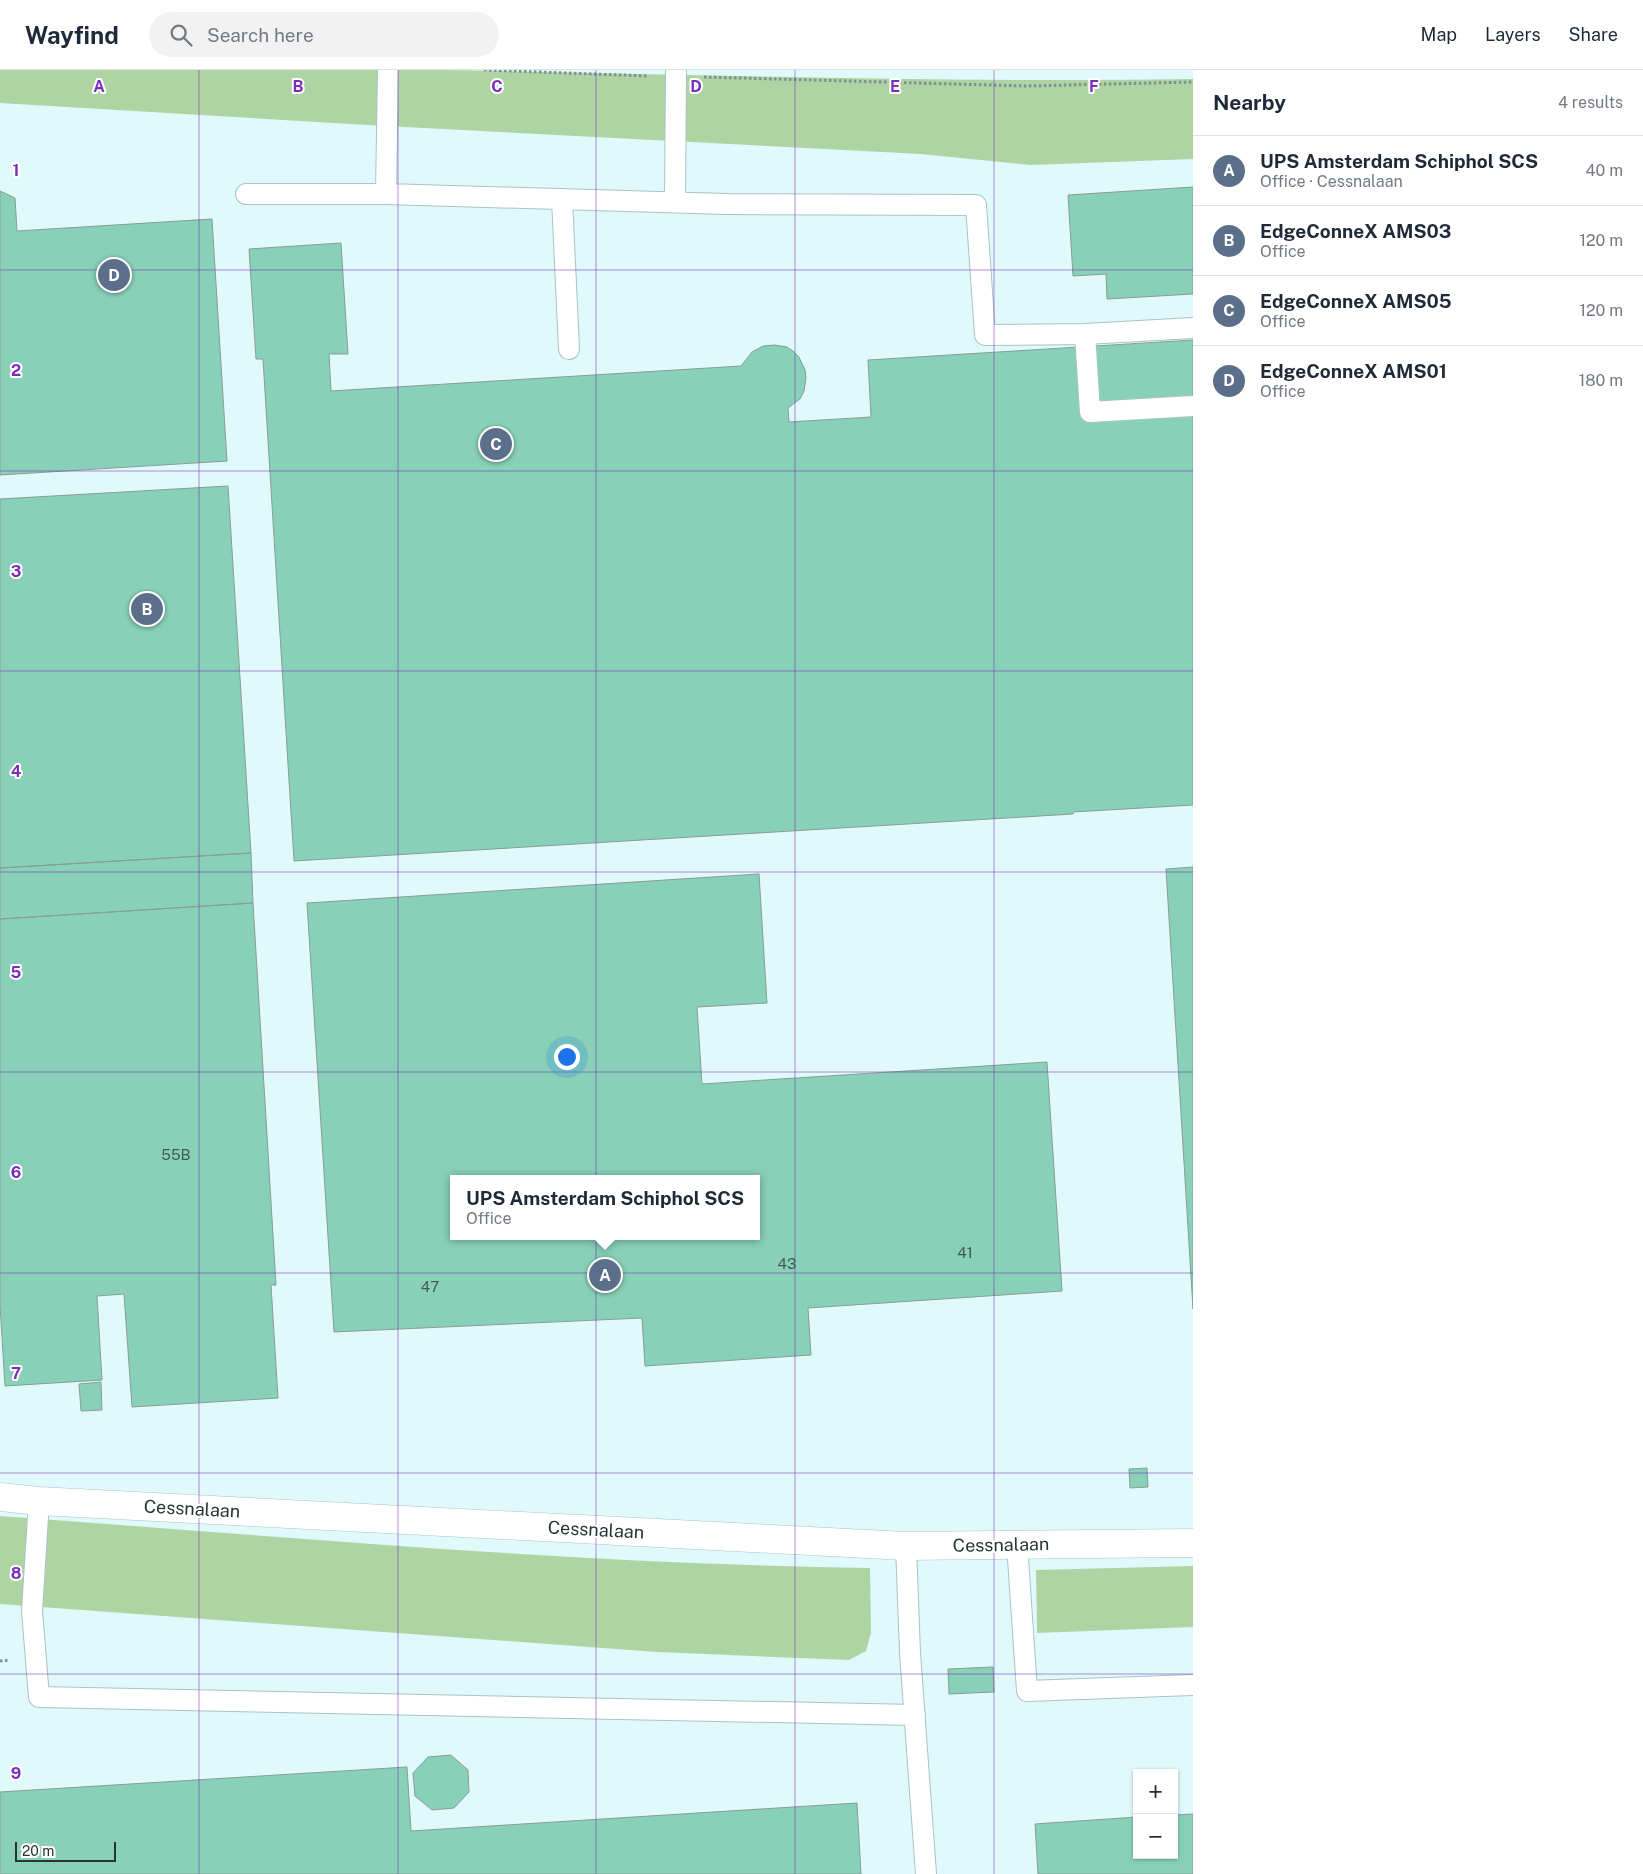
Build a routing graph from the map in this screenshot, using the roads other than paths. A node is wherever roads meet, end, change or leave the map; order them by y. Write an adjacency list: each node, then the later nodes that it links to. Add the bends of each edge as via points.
1 (388, 70): 4 (lane)
2 (676, 73): 6 (lane)
3 (246, 194): 4 (lane)
4 (386, 194): 5 (lane)
5 (562, 199): 6 (lane); 9 (lane)
6 (675, 202): 8 (lane, via 976,206 985,335)
7 (1193, 328): 8 (lane)
8 (1085, 334): 10 (lane, via 1090,412)
9 (569, 349)
10 (1193, 406)
11 (0, 1497): 12 (street, Cessnalaan)
12 (39, 1502): 15 (street, Cessnalaan); 17 (lane, via 32,1611 39,1697)
13 (1193, 1543): 14 (street, Cessnalaan)
14 (1017, 1544): 15 (street, Cessnalaan); 16 (lane, via 1027,1691)
15 (906, 1546): 17 (lane)
16 (1193, 1685)
17 (914, 1715): 18 (lane)
18 (926, 1874)

